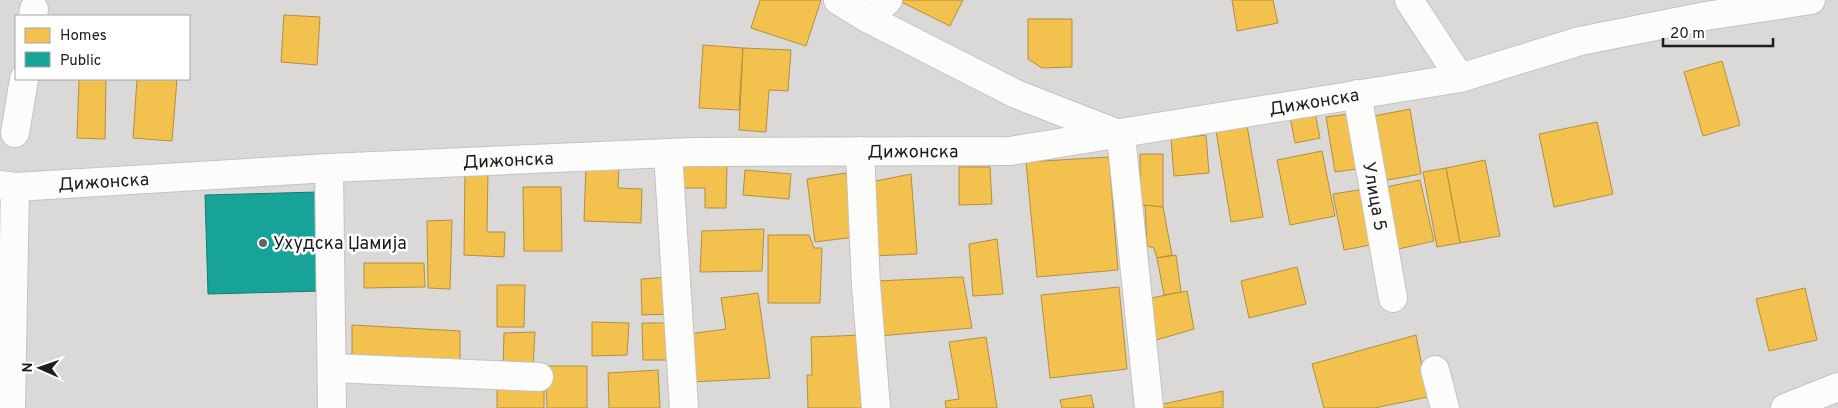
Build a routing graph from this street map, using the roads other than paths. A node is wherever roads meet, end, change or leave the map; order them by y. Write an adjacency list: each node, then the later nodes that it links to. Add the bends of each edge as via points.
1 (838, 0): 6 (street)
2 (888, 0): 6 (street)
3 (1409, 0): 7 (street)
4 (1811, 0): 5 (street, Дижонска)
5 (1701, 8): 7 (street, Дижонска, via 1580,40)
6 (867, 18): 11 (street, via 1016,94)
7 (1460, 78): 9 (street, Дижонска)
8 (24, 80): 10 (street)
9 (1357, 94): 11 (street, Дижонска); 16 (street, Улица 5)
10 (15, 133)
11 (1121, 135): 12 (street, Дижонска, via 1010,151); 25 (street)
12 (860, 151): 13 (street, Дижонска); 24 (street)
13 (668, 153): 14 (street, Дижонска); 23 (street)
14 (329, 168): 15 (street, Дижонска); 17 (street)
15 (7, 186): 21 (street)
16 (1393, 298)
17 (332, 368): 19 (street); 22 (street)
18 (1435, 370): 26 (street)
19 (539, 377)
20 (1837, 387): 27 (street); 28 (street)
21 (11, 408)
22 (332, 408)
23 (684, 408)
24 (876, 408)
25 (1149, 408)
26 (1445, 408)
27 (1785, 408)
28 (1814, 408)

